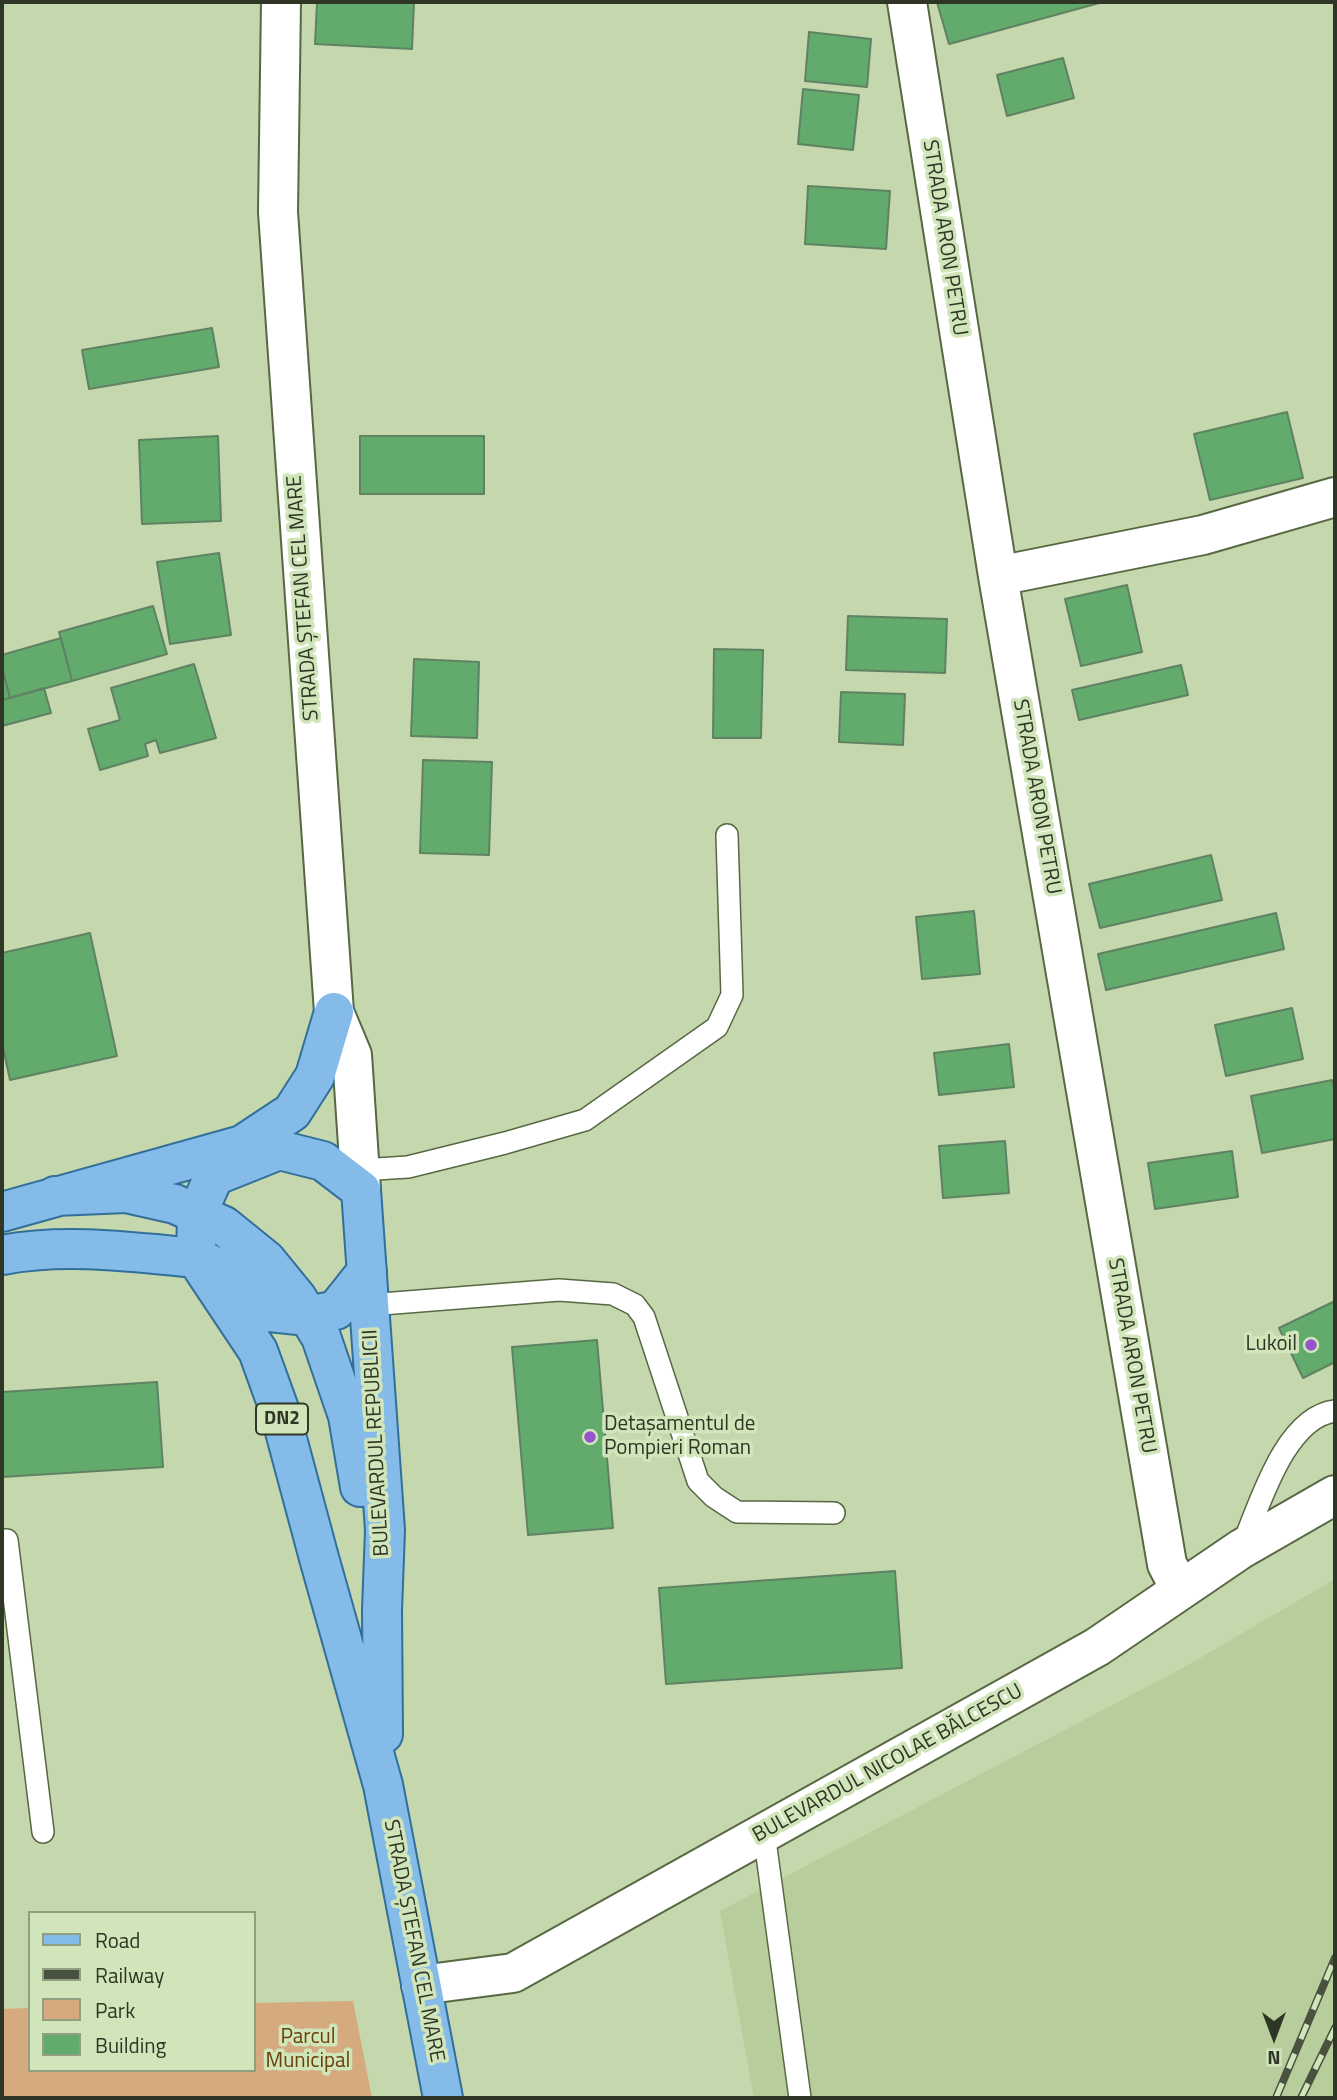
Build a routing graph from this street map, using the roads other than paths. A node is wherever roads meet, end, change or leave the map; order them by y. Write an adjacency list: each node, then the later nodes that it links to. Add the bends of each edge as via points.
1 (281, 2): 6 (street, STRADA ȘTEFAN CEL MARE, via 278,212)
2 (907, 2): 4 (street, STRADA ARON PETRU)
3 (1335, 498): 4 (street, via 1203,535)
4 (998, 576): 21 (street, STRADA ARON PETRU, via 1167,1564)
5 (727, 835): 8 (lane, via 732,995 718,1027 585,1119)
6 (334, 1012): 7 (main road, via 315,1076 292,1112); 8 (street, STRADA ȘTEFAN CEL MARE, via 352,1055)
7 (260, 1147): 8 (main road, via 323,1161); 9 (main road); 11 (main road, via 214,1176)
8 (361, 1180): 14 (main road, BULEVARDUL REPUBLICII / DN2)
9 (55, 1196): 10 (main road, DN2); 11 (main road, BULEVARDUL REPUBLICII / DN2, via 126,1193)
10 (2, 1212)
11 (198, 1214): 13 (main road); 15 (main road, BULEVARDUL REPUBLICII / DN2, via 224,1226 266,1260)
12 (2, 1255): 13 (main road, via 32,1249 112,1250)
13 (196, 1258): 15 (main road, via 239,1280 269,1312); 23 (main road, DN2, via 258,1351 279,1409)
14 (368, 1288): 15 (main road, via 336,1310); 18 (lane, via 613,1294 635,1305 644,1317 698,1481 714,1497 737,1511); 22 (main road, BULEVARDUL REPUBLICII / DN2, via 386,1530)
15 (308, 1316): 22 (main road, BULEVARDUL REPUBLICII / DN2, via 321,1337 348,1416)
16 (1335, 1411): 20 (lane, via 1305,1425 1283,1451)
17 (1335, 1495): 20 (street, BULEVARDUL NICOLAE BĂLCESCU)
18 (834, 1513)
19 (2, 1540): 24 (lane, via 7,1540)
20 (1241, 1549): 21 (street, BULEVARDUL NICOLAE BĂLCESCU)
21 (1180, 1589): 25 (street, BULEVARDUL NICOLAE BĂLCESCU, via 1097,1647)
22 (382, 1610): 23 (main road, DN2)
23 (383, 1785): 26 (main road, STRADA ȘTEFAN CEL MARE / DN2)
24 (43, 1832)
25 (764, 1833): 26 (street, BULEVARDUL NICOLAE BĂLCESCU, via 513,1973); 28 (lane)
26 (421, 1985): 27 (main road, STRADA ȘTEFAN CEL MARE / DN2)
27 (443, 2098)
28 (800, 2098)

